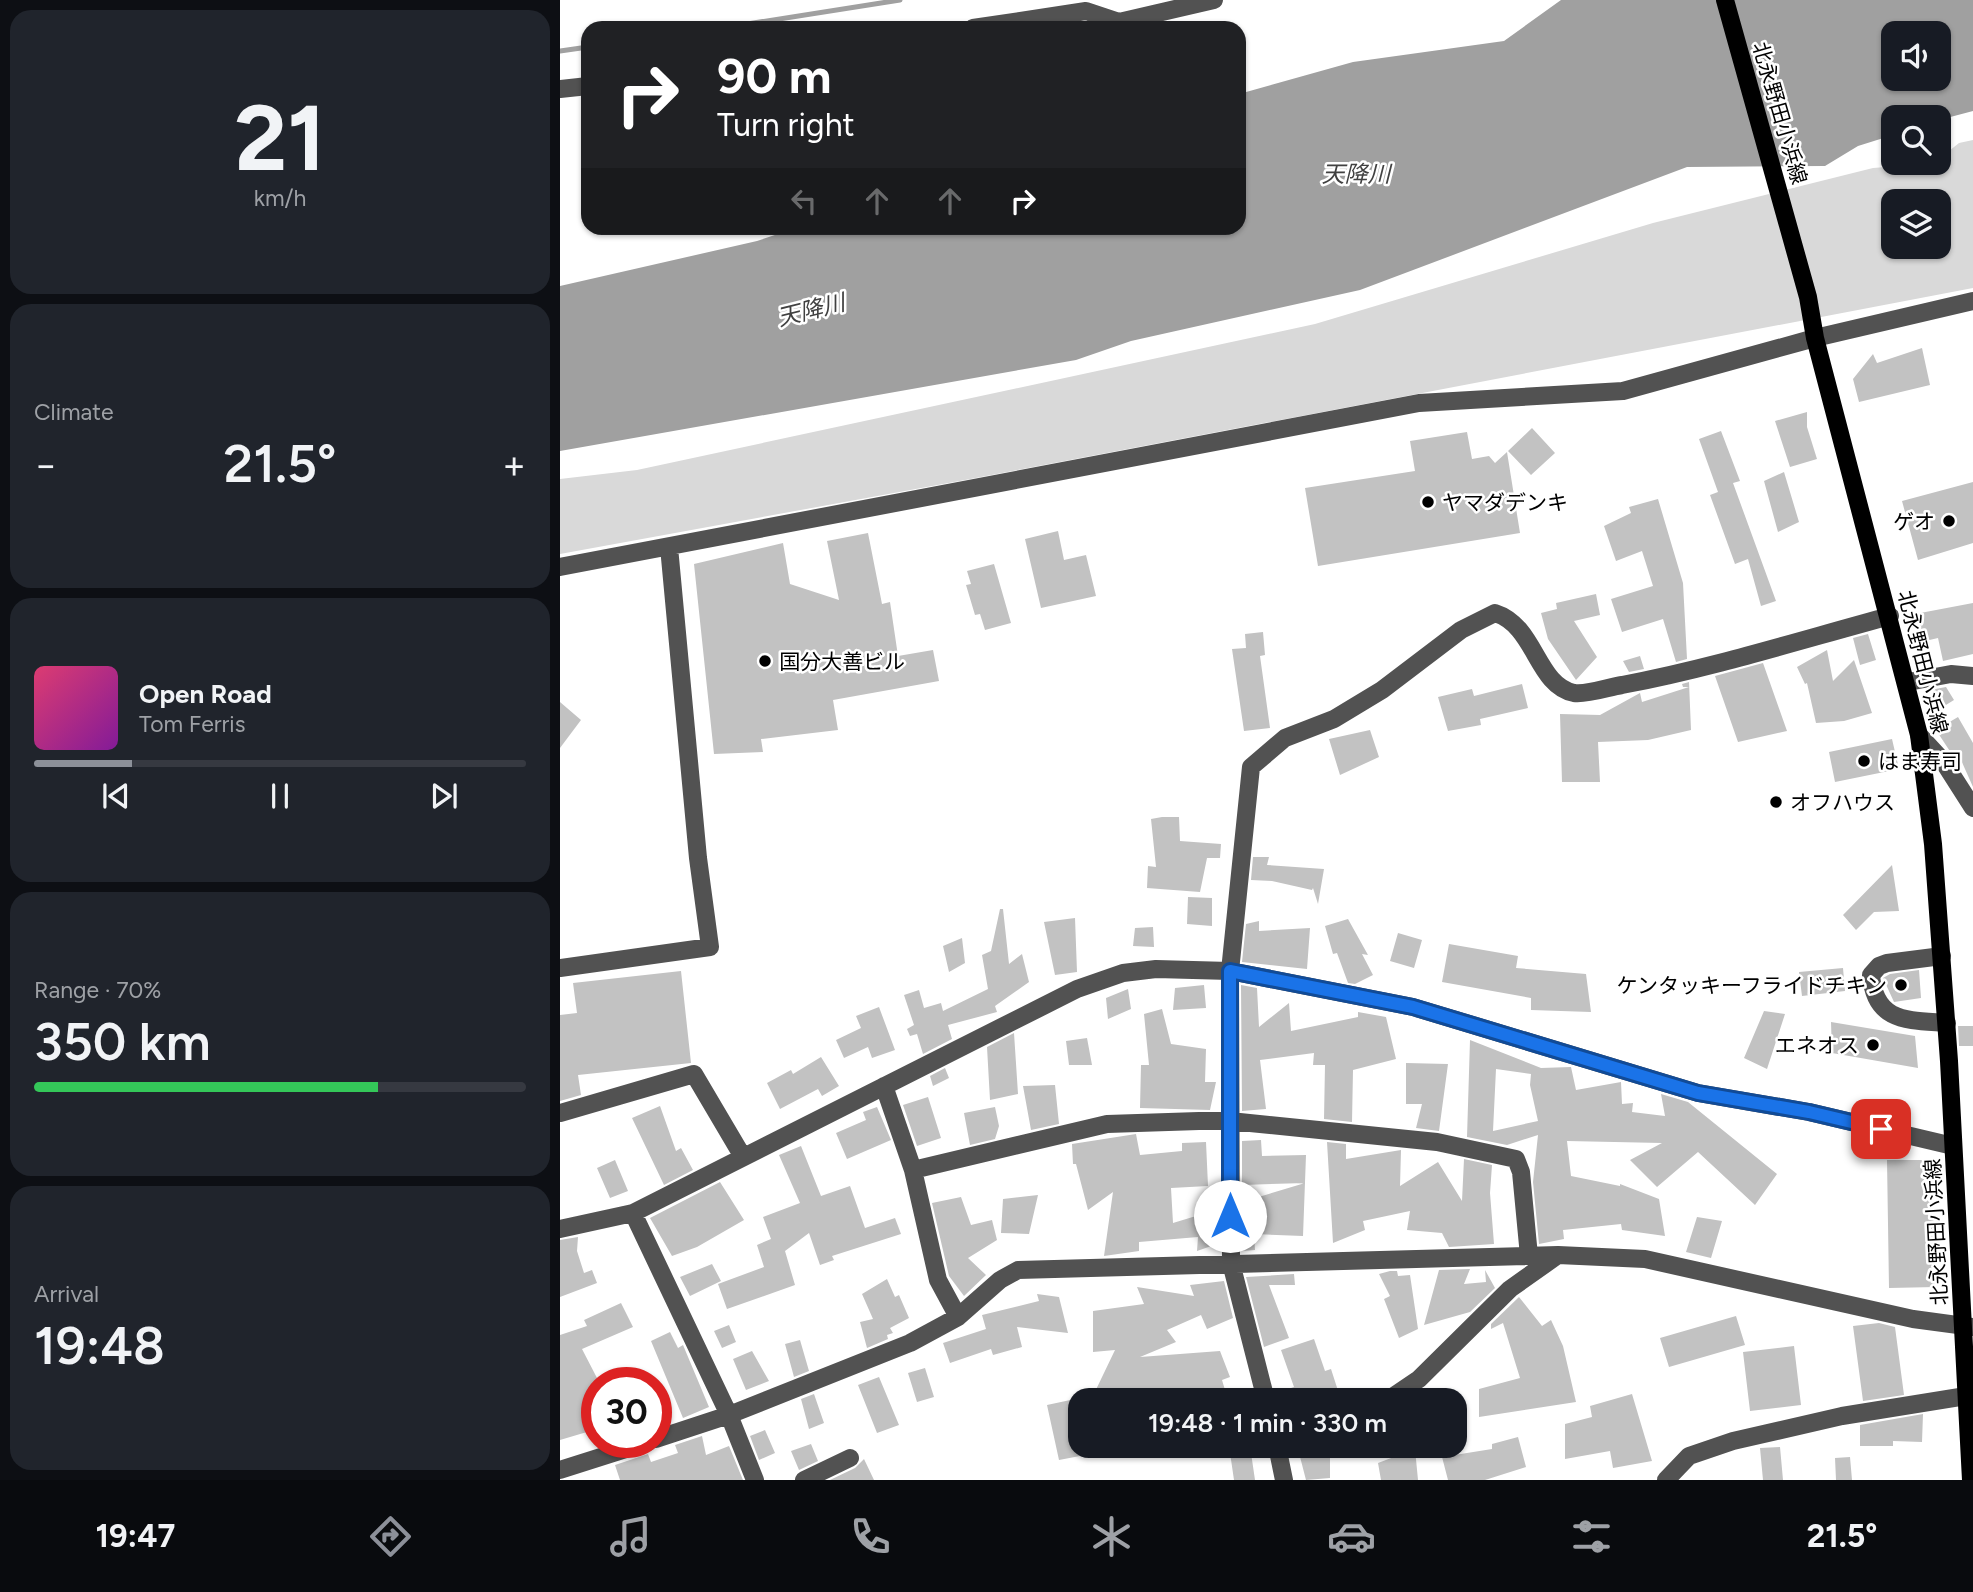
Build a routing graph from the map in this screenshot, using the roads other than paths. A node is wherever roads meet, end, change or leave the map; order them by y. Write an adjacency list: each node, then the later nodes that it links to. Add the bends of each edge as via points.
1 (1214, 0): 5 (street)
2 (1725, 0): 9 (main road, 北永野田小浜線, via 1808,296)
3 (1020, 21): 4 (street, via 1086,11)
4 (1116, 21)
5 (1123, 21)
6 (581, 87): 7 (street)
7 (560, 89)
8 (1973, 301): 9 (street)
9 (1815, 338): 10 (street, via 1623,391 1419,403); 12 (main road, 北永野田小浜線)
10 (669, 547): 11 (street); 18 (street, via 710,947)
11 (560, 567)
12 (1890, 616): 14 (main road, 北永野田小浜線); 19 (street, via 1671,675 1576,693 1550,679 1531,642 1509,618 1495,613 1474,622 1382,690 1334,719 1285,738 1251,767)
13 (1973, 676): 14 (street, via 1951,674)
14 (1908, 682): 15 (main road, 北永野田小浜線)
15 (1919, 735): 16 (street); 17 (main road, 北永野田小浜線)
16 (1973, 808)
17 (1942, 956): 20 (main road, 北永野田小浜線); 20 (street, via 1879,966 1871,975 1872,992 1888,1013 1905,1020)
18 (560, 968)
19 (1230, 971): 21 (street, via 1156,968 1112,977 1077,989); 23 (street); 24 (street, via 1413,1007 1698,1093 1809,1112)
20 (1947, 1023): 24 (main road, 北永野田小浜線)
21 (884, 1086): 25 (street); 26 (street)
22 (560, 1114): 25 (street, via 694,1074)
23 (1230, 1121): 26 (street, via 1107,1124); 30 (street, via 1437,1142 1516,1159); 31 (street)
24 (1953, 1146): 33 (main road, 北永野田小浜線)
25 (743, 1157): 27 (street)
26 (914, 1170): 32 (street, via 939,1280)
27 (633, 1213): 28 (street); 37 (street)
28 (560, 1229)
29 (1558, 1255): 30 (street); 33 (street, via 1645,1259); 35 (street, via 1510,1289)
30 (1529, 1256): 31 (street)
31 (1231, 1263): 32 (street, via 1018,1270); 34 (street)
32 (958, 1317): 37 (street, via 910,1343)
33 (1968, 1327): 36 (main road, 北永野田小浜線)
34 (1263, 1388)
35 (1406, 1388)
36 (1966, 1396): 46 (street, via 1842,1416 1733,1441 1689,1456); 47 (main road, 北永野田小浜線)
37 (729, 1415): 38 (street); 43 (street)
38 (672, 1434)
39 (598, 1458): 42 (street)
40 (850, 1458): 44 (street)
41 (1283, 1458): 45 (street)
42 (560, 1470)
43 (755, 1480)
44 (804, 1480)
45 (1284, 1480)
46 (1666, 1480)
47 (1971, 1480)

